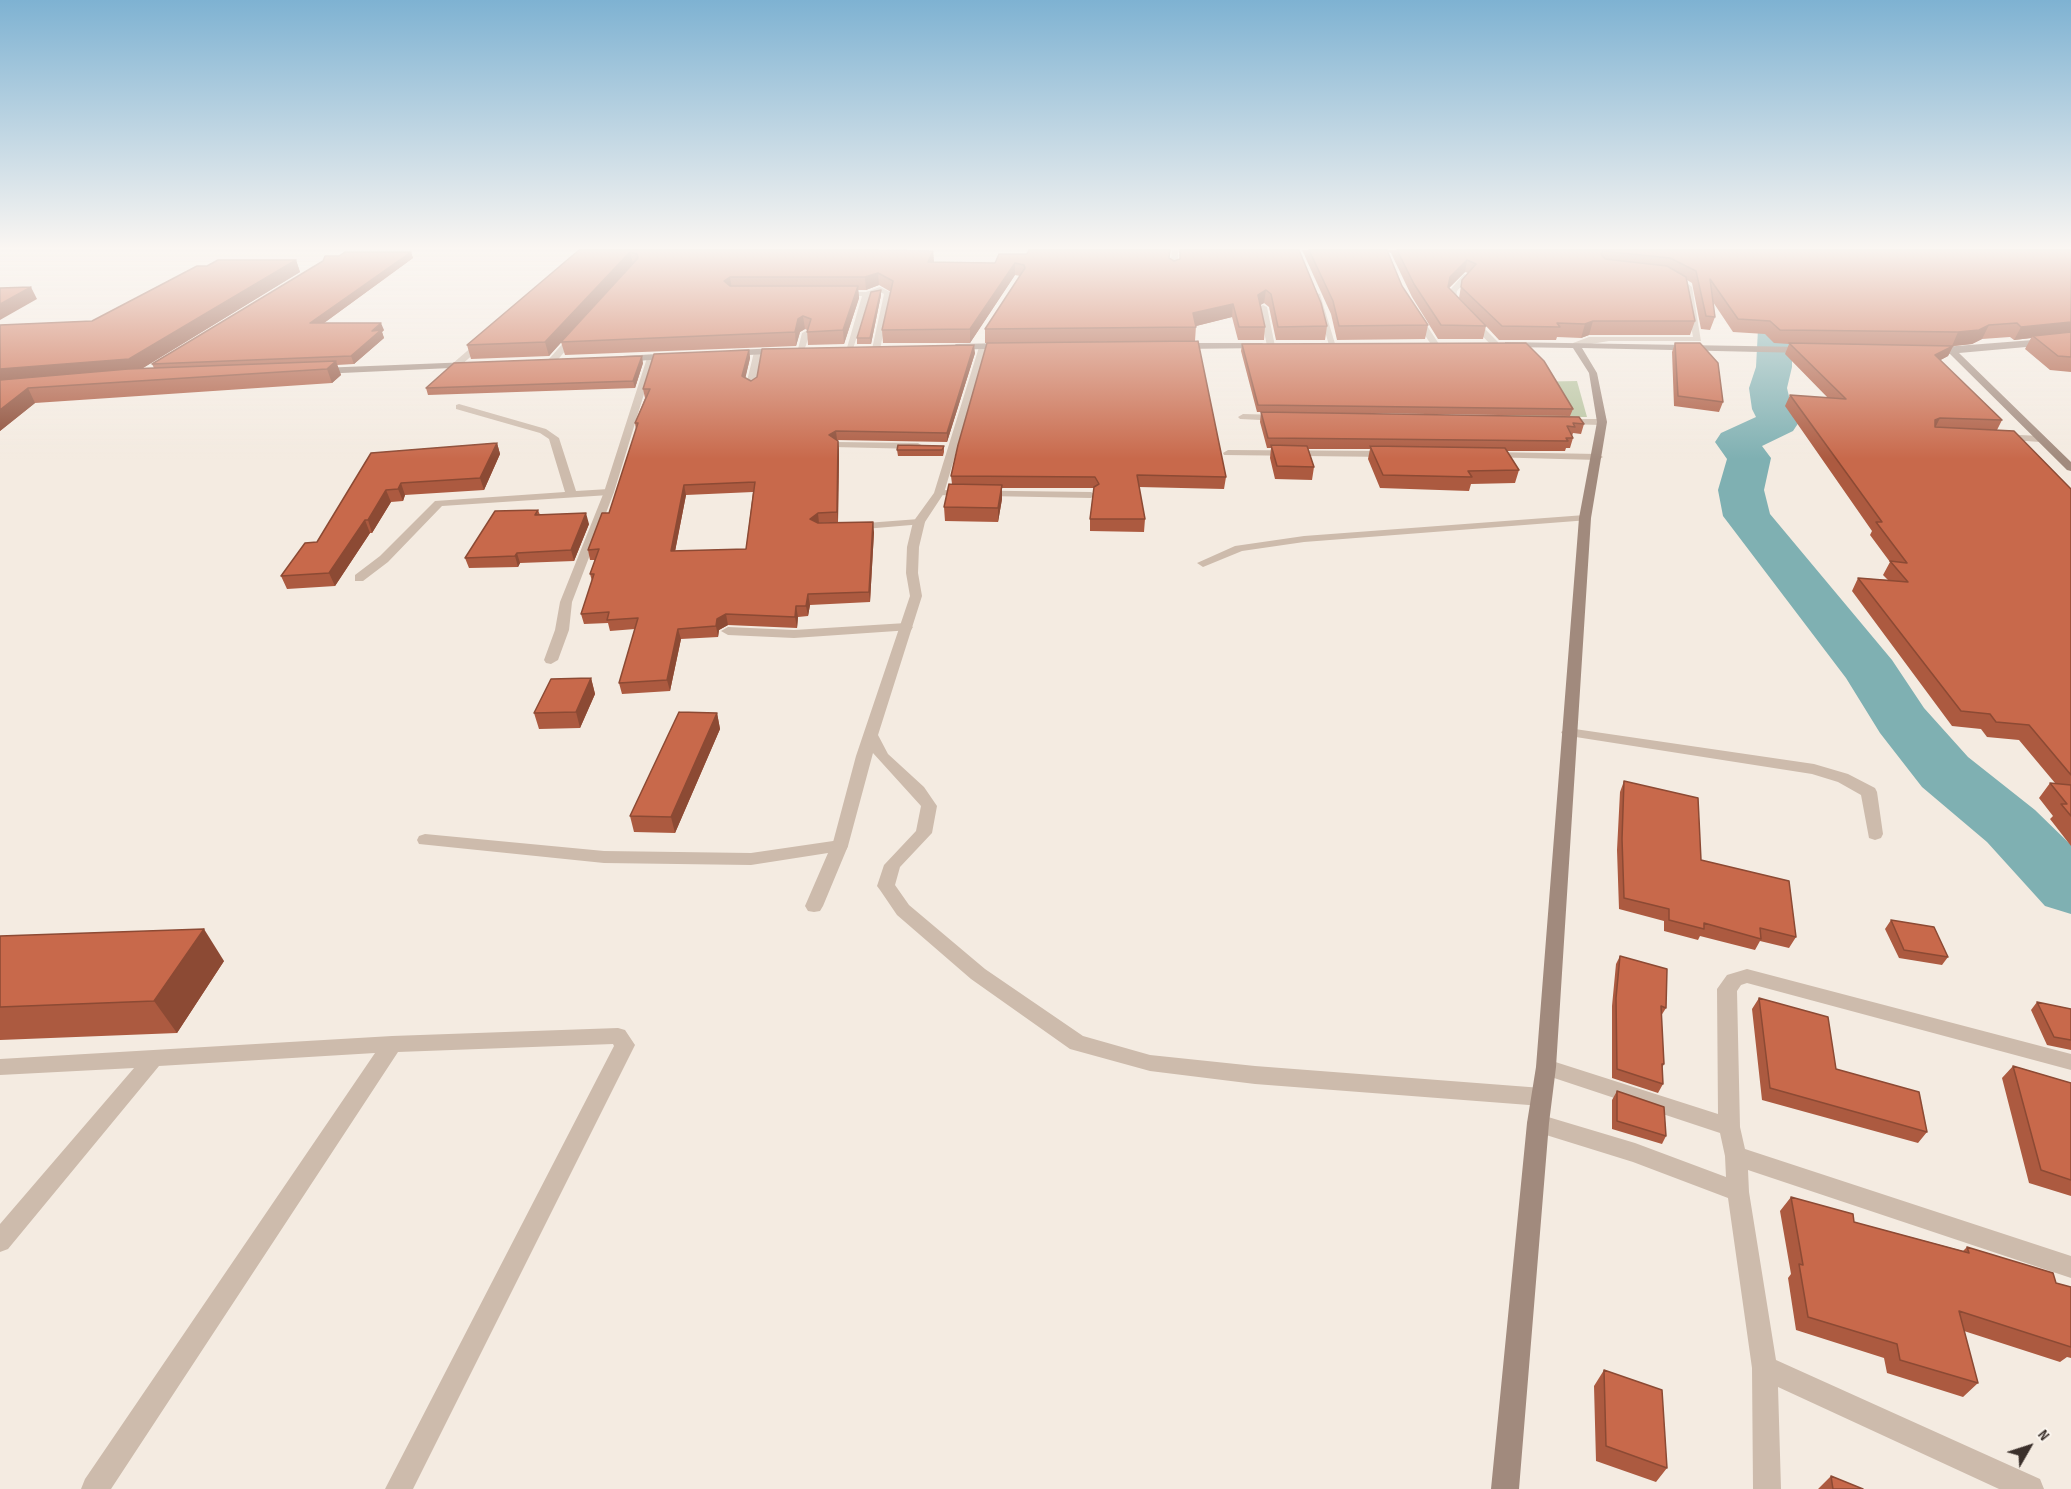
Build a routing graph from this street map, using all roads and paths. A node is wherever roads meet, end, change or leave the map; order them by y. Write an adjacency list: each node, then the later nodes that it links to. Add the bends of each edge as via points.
1 (865, 319): 28 (street)
2 (876, 319): 28 (street)
3 (1265, 319): 24 (street)
4 (1324, 319): 19 (street)
5 (1419, 319): 14 (street)
6 (1471, 319): 17 (street)
7 (1694, 319): 21 (street, via 1698,339 1609,339)
8 (581, 328): 41 (street)
9 (806, 333): 31 (street)
10 (490, 335): 43 (street)
11 (2071, 340): 33 (main road)
12 (979, 343): 22 (main road); 26 (main road); 56 (street)
13 (1424, 344): 14 (main road)
14 (1435, 344): 15 (main road)
15 (1445, 344)
16 (1485, 344): 17 (main road)
17 (1495, 344): 21 (main road)
18 (1323, 345): 19 (main road)
19 (1333, 345): 20 (main road)
20 (1344, 345)
21 (1576, 345): 30 (main road); 50 (main road, via 1593,373)
22 (1016, 346)
23 (1166, 346): 24 (main road)
24 (1270, 346): 25 (main road)
25 (1281, 346)
26 (941, 347)
27 (839, 349): 28 (main road)
28 (863, 349): 29 (main road)
29 (887, 349)
30 (1817, 350)
31 (805, 351): 34 (main road)
32 (1919, 351): 33 (main road)
33 (1952, 351): 52 (main road)
34 (758, 352): 35 (main road); 45 (street)
35 (722, 354)
36 (687, 356): 37 (main road)
37 (651, 358): 38 (main road); 62 (street)
38 (616, 359)
39 (562, 361): 41 (main road)
40 (539, 362): 41 (main road)
41 (551, 362)
42 (479, 365): 43 (main road)
43 (455, 366): 44 (main road)
44 (307, 372)
45 (751, 385)
46 (459, 408): 63 (street, via 543,431 554,438)
47 (1243, 417): 48 (street)
48 (1291, 418)
49 (1554, 422): 50 (street)
50 (1602, 422): 60 (main road)
51 (1993, 437): 52 (street)
52 (2040, 439): 61 (main road)
53 (837, 445): 54 (street)
54 (927, 447)
55 (939, 447): 56 (street)
56 (951, 447): 64 (street)
57 (1228, 453): 58 (street)
58 (1395, 454)
59 (1478, 455): 60 (street)
60 (1598, 456): 66 (main road)
61 (2071, 468)
62 (609, 492): 63 (street); 73 (street, via 566,602 562,630)
63 (571, 493): 70 (street, via 439,503 384,559)
64 (939, 493): 65 (street); 67 (street)
65 (1091, 495)
66 (1585, 518): 69 (street, via 1305,539 1239,548); 74 (main road)
67 (919, 522): 68 (street); 71 (street, via 913,547 915,596)
68 (844, 528)
69 (1203, 563)
70 (359, 578)
71 (906, 627): 72 (street, via 794,634); 75 (street)
72 (728, 631)
73 (551, 660)
74 (1568, 732): 76 (street, via 1814,769 1843,778 1869,792); 84 (main road)
75 (871, 735): 78 (street); 85 (street, via 882,756 929,806 924,833 892,865 886,886 903,910 978,974 1077,1043 1150,1063)
76 (1875, 834)
77 (425, 840): 78 (street, via 627,858 751,859)
78 (840, 846): 79 (street)
79 (814, 906)
80 (392, 1044): 81 (street); 93 (street); 94 (street, via 618,1036 625,1045)
81 (154, 1058): 83 (street); 90 (street)
82 (2071, 1062): 87 (street, via 1747,976 1734,980 1727,989)
83 (0, 1067)
84 (1546, 1067): 85 (main road); 87 (street)
85 (1542, 1097): 86 (main road)
86 (1538, 1124): 89 (street, via 1635,1153); 95 (main road)
87 (1730, 1127): 88 (street)
88 (1736, 1156): 89 (street); 91 (street)
89 (1738, 1192): 92 (street)
90 (0, 1241)
91 (2071, 1267)
92 (1765, 1368): 96 (street); 97 (street)
93 (94, 1489)
94 (399, 1489)
95 (1505, 1489)
96 (1767, 1489)
97 (2030, 1489)

